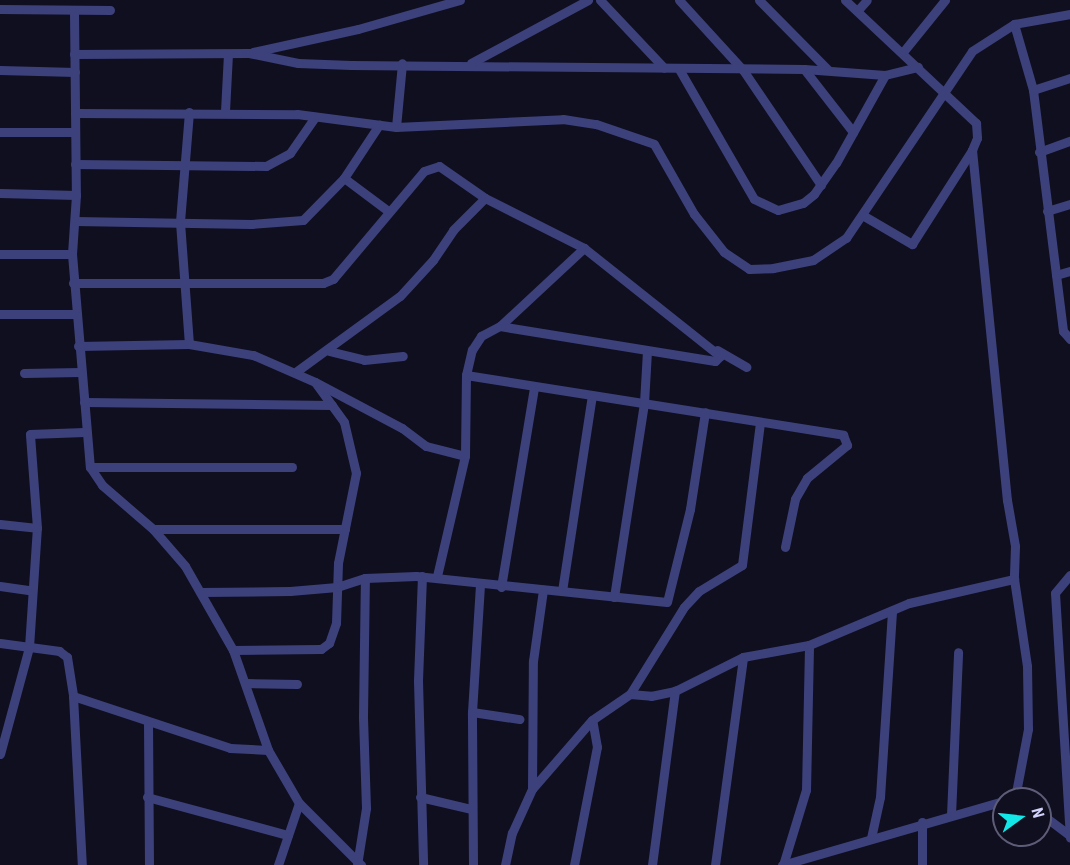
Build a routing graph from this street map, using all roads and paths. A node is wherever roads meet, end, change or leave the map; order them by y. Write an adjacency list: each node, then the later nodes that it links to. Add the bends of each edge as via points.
1 (460, 0): 16 (street, via 358,29)
2 (588, 0): 20 (street)
3 (600, 0): 22 (street)
4 (679, 0): 26 (street)
5 (759, 0): 27 (street)
6 (845, 0): 11 (street)
7 (867, 0): 11 (street)
8 (945, 0): 15 (street)
9 (0, 9): 12 (street)
10 (110, 10): 12 (street)
11 (858, 10): 15 (street)
12 (74, 12): 17 (street)
13 (1070, 14): 14 (street)
14 (1014, 24): 31 (street, via 972,51); 32 (street)
15 (903, 51): 21 (street)
16 (249, 53): 18 (street); 19 (street, via 298,63)
17 (74, 54): 18 (street); 28 (street)
18 (228, 54): 33 (street)
19 (402, 63): 20 (street); 38 (street)
20 (470, 63): 22 (street)
21 (918, 67): 29 (street); 31 (street)
22 (664, 68): 23 (street)
23 (679, 69): 26 (street); 48 (street, via 754,199 778,210 802,203)
24 (804, 69): 26 (street); 27 (street); 41 (street)
25 (0, 70): 28 (street)
26 (742, 70): 48 (street)
27 (828, 70): 29 (street)
28 (75, 72): 35 (street)
29 (885, 75): 41 (street)
30 (1070, 78): 32 (street)
31 (943, 90): 43 (street, via 976,123 977,138); 55 (street)
32 (1033, 90): 44 (street)
33 (225, 111): 34 (street); 36 (street)
34 (189, 112): 35 (street); 46 (street)
35 (75, 113): 40 (street)
36 (315, 117): 37 (street); 46 (street, via 296,147 266,166)
37 (379, 125): 38 (street); 47 (street)
38 (396, 127): 55 (street, via 563,119 628,132 654,144 694,214 724,252 749,269 813,260 846,238)
39 (0, 132): 40 (street)
40 (75, 132): 45 (street)
41 (853, 132): 48 (street)
42 (1070, 141): 44 (street)
43 (972, 150): 55 (street, via 912,244); 100 (street, via 1006,500 1015,546)
44 (1039, 152): 54 (street)
45 (75, 164): 46 (street); 50 (street)
46 (184, 166): 57 (street)
47 (344, 178): 53 (street); 57 (street, via 303,220 251,224)
48 (821, 185)
49 (0, 193): 50 (street)
50 (76, 195): 56 (street)
51 (485, 198): 53 (street, via 440,166 431,165); 58 (street); 72 (street, via 453,230 433,260 400,296)
52 (1070, 204): 54 (street)
53 (387, 210): 63 (street, via 333,279 323,283)
54 (1047, 211): 62 (street)
55 (864, 216)
56 (75, 221): 57 (street); 60 (street)
57 (180, 222): 63 (street)
58 (584, 248): 67 (street); 71 (street)
59 (0, 254): 60 (street)
60 (72, 254): 64 (street)
61 (1070, 271): 62 (street)
62 (1056, 275): 68 (street, via 1063,331)
63 (182, 281): 64 (street); 69 (street)
64 (73, 283): 66 (street)
65 (0, 314): 66 (street)
66 (75, 315): 70 (street)
67 (500, 326): 73 (street); 79 (street, via 481,336 472,350)
68 (1070, 339)
69 (189, 344): 70 (street); 76 (street, via 253,355)
70 (78, 346): 77 (street)
71 (717, 350): 73 (street, via 720,356 715,361); 75 (street)
72 (328, 351): 74 (street, via 364,360); 76 (street)
73 (647, 351): 84 (street)
74 (403, 356)
75 (746, 367)
76 (297, 371): 82 (street)
77 (80, 372): 78 (street); 83 (street)
78 (24, 373)
79 (466, 375): 80 (street); 88 (street)
80 (534, 387): 81 (street); 104 (street)
81 (592, 395): 84 (street); 107 (street)
82 (331, 399): 83 (street); 88 (street, via 402,428 426,446); 94 (street, via 350,439 356,473)
83 (84, 402): 87 (street)
84 (644, 403): 85 (street); 109 (street)
85 (705, 412): 86 (street); 109 (street, via 690,509 667,602)
86 (759, 423): 95 (street, via 843,435 847,440 847,446 807,478 795,499); 120 (street, via 742,565 699,591 684,607)
87 (84, 432): 89 (street); 92 (street, via 30,434)
88 (465, 456): 97 (street)
89 (90, 467): 90 (street); 93 (street, via 102,485)
90 (292, 467)
91 (0, 524): 92 (street)
92 (37, 528): 105 (street)
93 (153, 529): 94 (street); 108 (street)
94 (345, 529): 103 (street)
95 (785, 547)
96 (422, 576): 97 (street); 99 (street); 131 (street, via 418,681)
97 (437, 576): 101 (street)
98 (1070, 576): 139 (street, via 1055,593)
99 (365, 578): 103 (street); 141 (street, via 366,808)
100 (1014, 579): 110 (street); 128 (street, via 1027,666 1028,729)
101 (480, 585): 104 (street); 122 (street)
102 (0, 586): 105 (street)
103 (337, 587): 108 (street); 114 (street, via 336,622 329,643 321,649)
104 (501, 587): 106 (street)
105 (30, 590): 113 (street)
106 (543, 590): 107 (street); 129 (street, via 533,661)
107 (562, 591): 109 (street)
108 (201, 592): 114 (street)
109 (614, 597)
110 (892, 610): 112 (street); 140 (street, via 880,797)
111 (0, 644): 113 (street)
112 (809, 645): 116 (street); 151 (street, via 806,789)
113 (29, 647): 121 (street, via 64,653); 127 (street)
114 (233, 650): 117 (street)
115 (958, 652): 135 (street)
116 (743, 657): 119 (street); 150 (street)
117 (246, 683): 118 (street); 126 (street)
118 (297, 684)
119 (675, 691): 120 (street, via 651,696); 149 (street)
120 (630, 694): 124 (street)
121 (73, 696): 125 (street); 142 (street)
122 (471, 712): 123 (street); 134 (street)
123 (519, 719)
124 (592, 720): 129 (street); 148 (street, via 597,747)
125 (148, 723): 126 (street, via 230,748); 130 (street)
126 (268, 750): 132 (street)
127 (0, 754)
128 (1017, 787)
129 (532, 789): 147 (street, via 512,833)
130 (147, 797): 138 (street); 143 (street)
131 (420, 797): 134 (street); 145 (street)
132 (299, 803): 138 (street); 141 (street)
133 (992, 804): 135 (street)
134 (471, 809): 146 (street)
135 (951, 814): 136 (street)
136 (922, 822): 140 (street); 152 (street)
137 (1052, 822): 139 (street)
138 (288, 835): 144 (street)
139 (1070, 836)
140 (871, 838): 151 (street)
141 (358, 864)
142 (82, 865)
143 (149, 865)
144 (278, 865)
145 (423, 865)
146 (473, 865)
147 (505, 865)
148 (574, 865)
149 (652, 865)
150 (715, 865)
151 (783, 865)
152 (922, 865)

